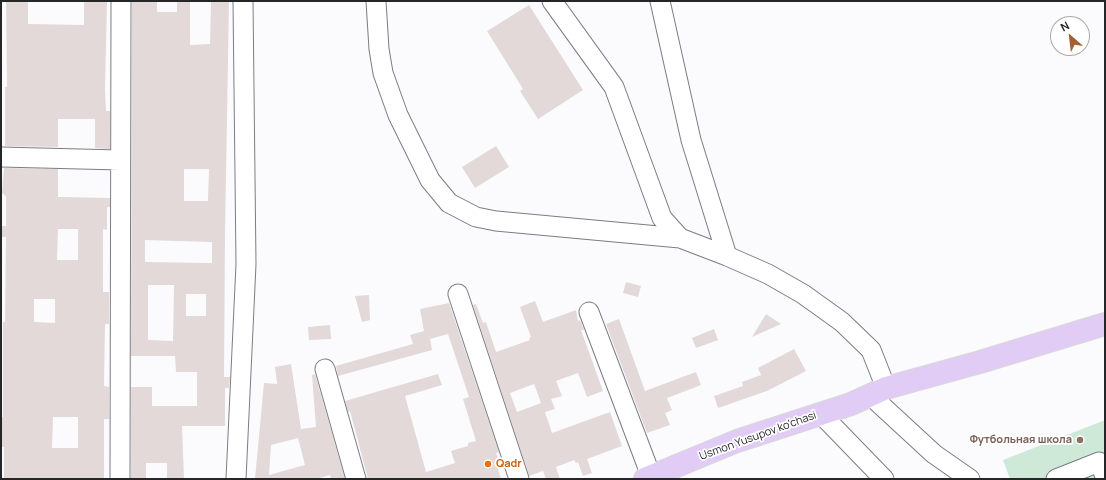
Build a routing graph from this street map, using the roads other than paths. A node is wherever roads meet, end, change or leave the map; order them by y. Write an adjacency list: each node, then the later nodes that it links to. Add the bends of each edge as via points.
1 (121, 1): 7 (street)
2 (243, 1): 20 (street, via 246,264)
3 (376, 1): 8 (street, via 382,67 398,115 430,180 449,203 476,217 496,221)
4 (552, 1): 8 (street, via 614,87 662,218)
5 (660, 1): 9 (street, via 691,140)
6 (1, 157): 7 (street)
7 (120, 160): 19 (street)
8 (680, 238): 9 (street)
9 (727, 256): 14 (street, via 768,274 803,294 842,322 871,350)
10 (458, 294): 22 (street)
11 (589, 312): 18 (street)
12 (1105, 324): 14 (main road, Usmon Yusupov ko'chasi)
13 (325, 369): 21 (street)
14 (878, 391): 15 (main road, Usmon Yusupov ko'chasi); 16 (street)
15 (821, 414): 18 (main road, Usmon Yusupov ko'chasi, via 737,441); 23 (street)
16 (934, 454): 24 (street); 25 (street)
17 (1105, 476): 26 (street, via 1099,462)
18 (648, 478)
19 (120, 479)
20 (236, 479)
21 (356, 479)
22 (519, 479)
23 (884, 479)
24 (948, 479)
25 (970, 479)
26 (1056, 479)

